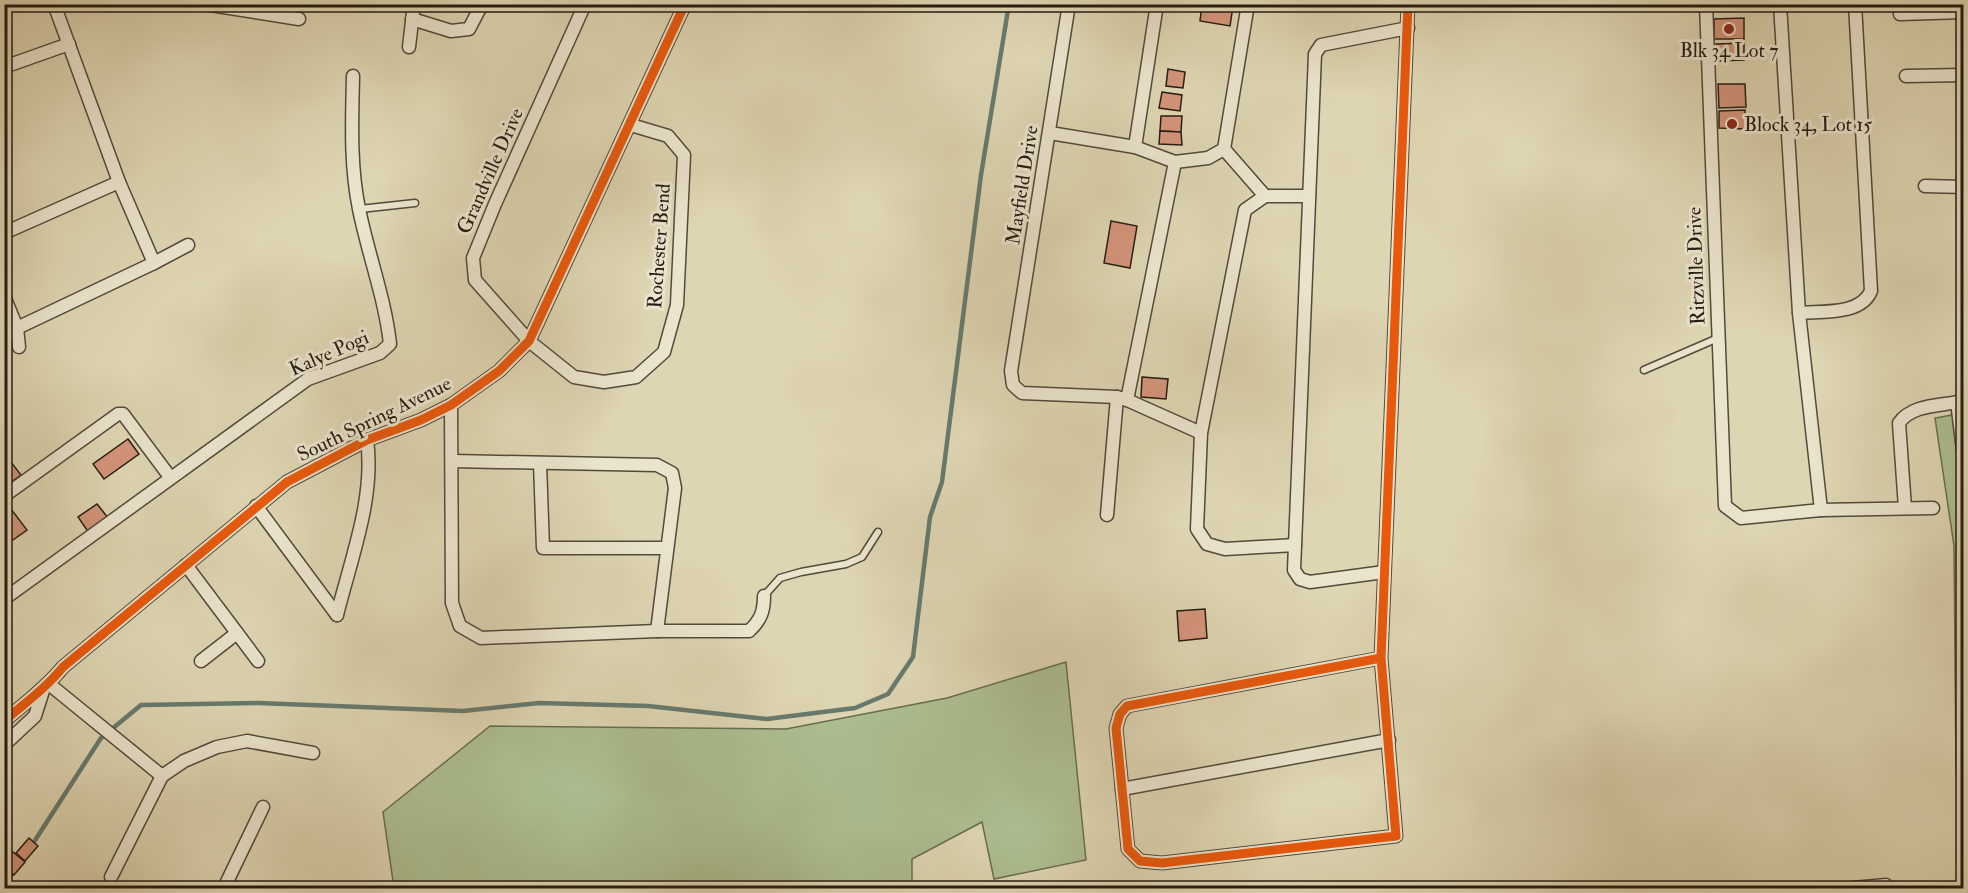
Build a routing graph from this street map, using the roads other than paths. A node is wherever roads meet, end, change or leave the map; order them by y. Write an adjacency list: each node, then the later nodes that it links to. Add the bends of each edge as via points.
1 (54, 4): 20 (street)
2 (204, 4): 14 (street)
3 (414, 4): 18 (street)
4 (482, 4): 18 (street, via 469,28 451,31)
5 (585, 4): 45 (street, Grandville Drive, via 473,258 475,280)
6 (685, 4): 26 (street, South Spring Avenue)
7 (1069, 4): 27 (street, Mayfield Drive)
8 (1157, 4): 28 (street)
9 (1248, 4): 29 (street)
10 (1408, 4): 19 (street)
11 (1706, 4): 44 (street, Ritzville Drive)
12 (1780, 4): 42 (street)
13 (1855, 4): 42 (street, via 1872,291 1867,301 1857,307)
14 (272, 9): 17 (street)
15 (1964, 12): 16 (street)
16 (1900, 14)
17 (299, 19)
18 (412, 19): 21 (street)
19 (1408, 28): 35 (street, via 1322,45 1315,54); 67 (street)
20 (69, 44): 22 (street); 31 (street)
21 (409, 47)
22 (4, 67)
23 (1964, 75): 25 (street)
24 (353, 76): 37 (street, Kalye Pogi, via 351,159)
25 (1906, 76)
26 (631, 125): 45 (street, South Spring Avenue); 45 (street, Rochester Bend, via 669,136 684,155 677,305 664,352 636,376 604,382 574,376)
27 (1050, 133): 28 (street); 48 (street, Mayfield Drive, via 1011,371 1013,385 1022,393)
28 (1136, 147): 30 (street)
29 (1224, 149): 30 (street, via 1208,158); 34 (street)
30 (1175, 162): 48 (street)
31 (119, 182): 38 (street); 40 (street)
32 (1925, 186): 33 (street)
33 (1964, 187)
34 (1265, 196): 35 (street); 51 (street, via 1245,210)
35 (1309, 196): 64 (street)
36 (415, 203): 37 (lane)
37 (359, 209): 56 (street, Kalye Pogi, via 390,344 380,353 308,379)
38 (4, 233)
39 (188, 245): 40 (street)
40 (154, 263): 43 (street)
41 (4, 296): 43 (street)
42 (1799, 313): 61 (street)
43 (17, 328): 46 (street)
44 (1719, 338): 47 (lane); 61 (street, Ritzville Drive, via 1725,506 1741,518)
45 (529, 341): 50 (street, South Spring Avenue, via 499,371)
46 (19, 347)
47 (1644, 370)
48 (1122, 398): 51 (street); 62 (street)
49 (1960, 402): 53 (street); 59 (street, via 1919,409 1905,415 1899,423)
50 (451, 405): 52 (street, South Spring Avenue); 54 (street)
51 (1201, 433): 64 (street, via 1197,529 1207,544 1225,549)
52 (367, 440): 58 (street, South Spring Avenue, via 287,482); 58 (street, via 371,467 365,504 337,615)
53 (1964, 458)
54 (452, 461): 55 (street); 70 (street, via 452,603 460,626 481,638)
55 (540, 463): 65 (street, via 657,465 672,473 675,488); 65 (street, via 543,548)
56 (170, 477): 57 (street, via 123,414 118,414); 69 (street, Kalye Pogi)
57 (4, 496)
58 (256, 506): 66 (street, South Spring Avenue)
59 (1905, 508): 60 (street); 61 (street)
60 (1933, 508)
61 (1821, 510)
62 (1107, 515)
63 (878, 532): 68 (lane, via 862,557 780,578)
64 (1295, 545): 67 (street, via 1294,570 1300,579 1310,582)
65 (668, 548): 70 (street)
66 (186, 565): 71 (street); 75 (street, South Spring Avenue, via 63,668)
67 (1384, 572): 72 (street)
68 (764, 596): 70 (street, via 759,622 749,631)
69 (4, 599)
70 (657, 631)
71 (237, 633): 73 (street); 74 (street)
72 (1381, 658): 77 (street); 81 (street, via 1127,706 1116,728)
73 (201, 661)
74 (258, 661)
75 (46, 687): 76 (street, South Spring Avenue); 78 (street, South Spring Avenue, via 35,716); 80 (street)
76 (4, 721)
77 (1389, 740): 81 (street); 81 (street, via 1396,836 1162,863 1140,861 1128,849)
78 (6, 742)
79 (313, 753): 80 (street, via 247,741 217,747 184,761)
80 (162, 776): 83 (street)
81 (1122, 789)
82 (263, 807): 85 (street)
83 (111, 877)
84 (1886, 885): 86 (street)
85 (224, 888)
86 (1853, 888)

